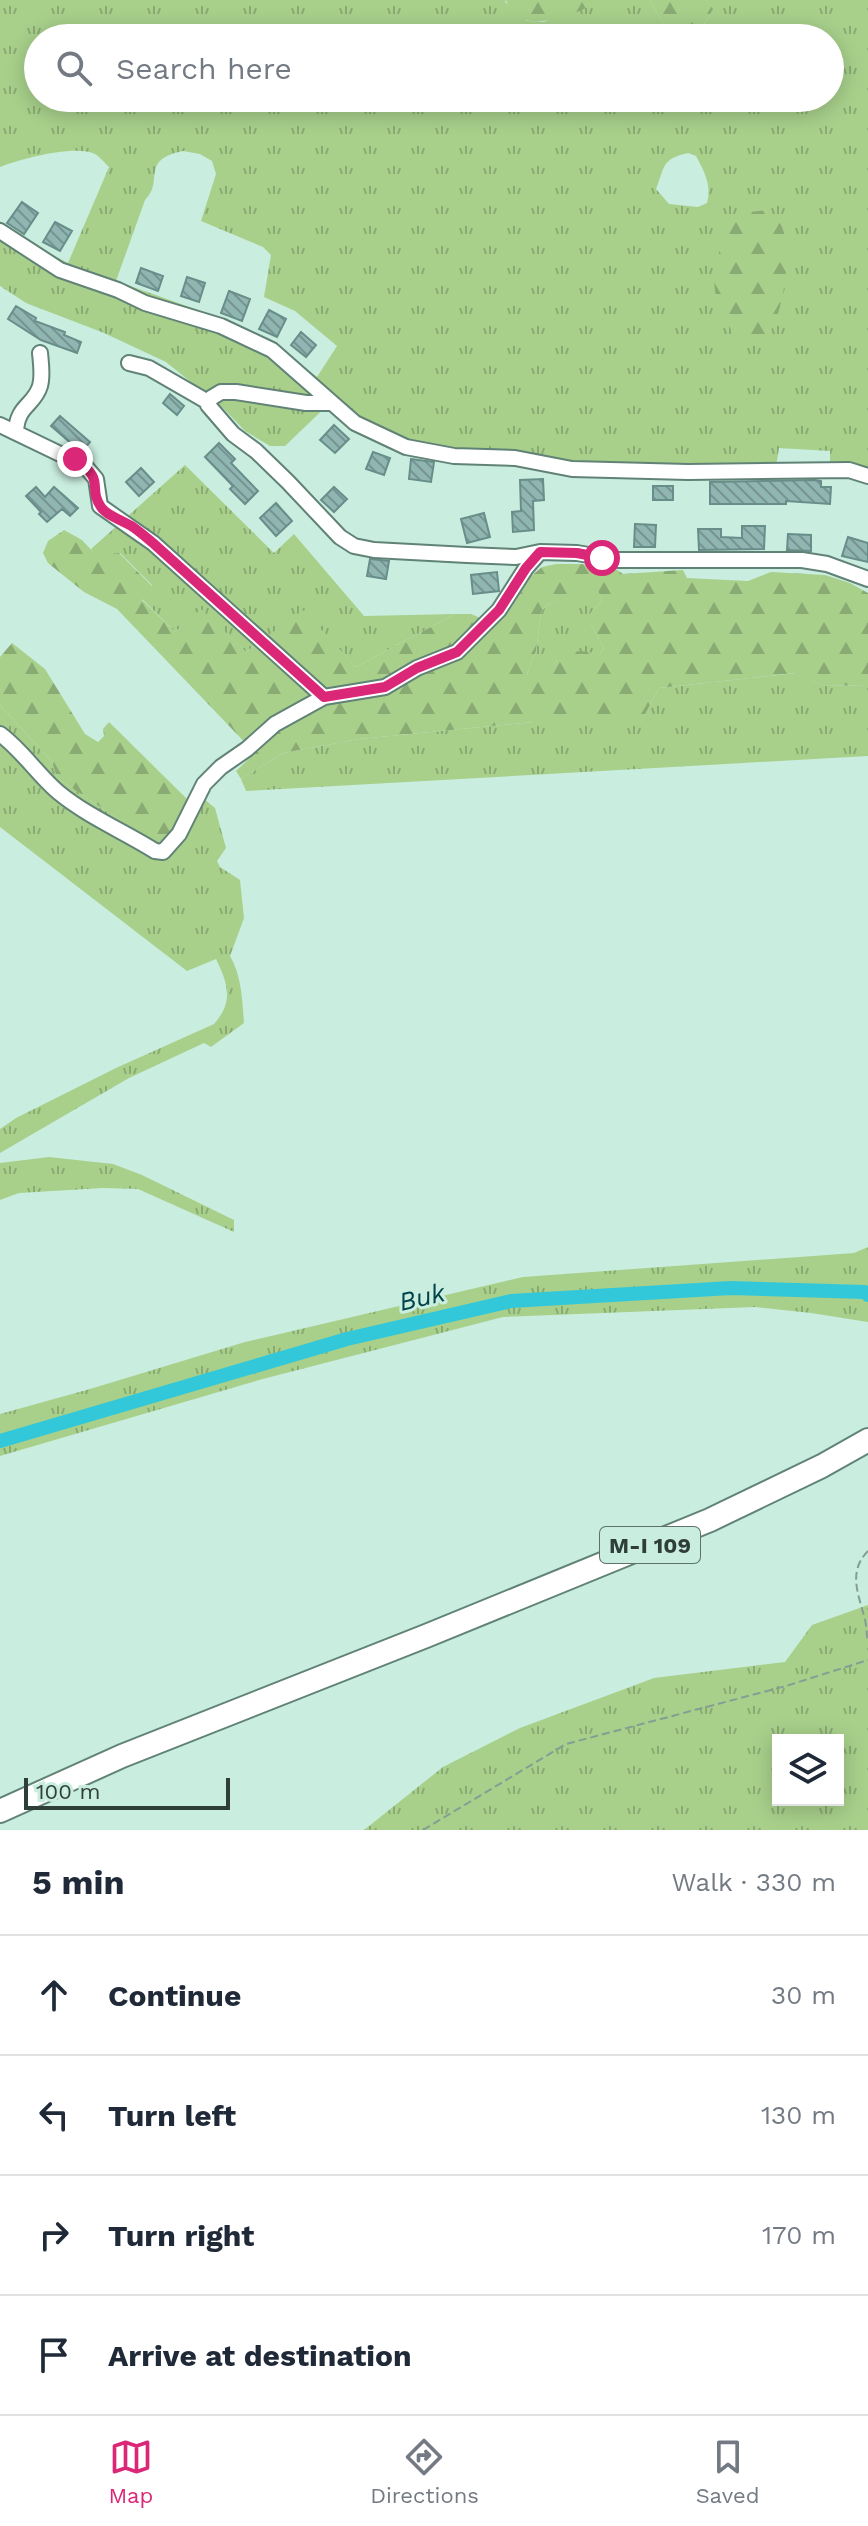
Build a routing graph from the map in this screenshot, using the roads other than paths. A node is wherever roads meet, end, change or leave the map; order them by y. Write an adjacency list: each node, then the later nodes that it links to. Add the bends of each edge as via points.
1 (0, 231): 5 (street, via 60,270 221,326 272,350)
2 (40, 353): 7 (street, via 40,389 21,411)
3 (129, 363): 4 (street, via 149,368)
4 (208, 402): 5 (street, via 221,392 236,392); 9 (street, via 233,434 354,546 516,557)
5 (332, 403): 8 (street, via 380,436 429,452 515,458 572,469 849,470)
6 (0, 425): 7 (street)
7 (16, 432): 11 (street, via 85,466 96,479 97,498 105,511 153,543)
8 (868, 476)
9 (540, 552): 10 (street, via 618,560 802,560); 11 (street, via 499,610 457,652 385,687)
10 (868, 579)
11 (324, 697): 12 (street, via 275,724 221,767 204,784 179,834 163,852 61,795)
12 (0, 734)
13 (868, 1440): 14 (main road, M-I 109, via 696,1526 122,1756)
14 (0, 1811)

